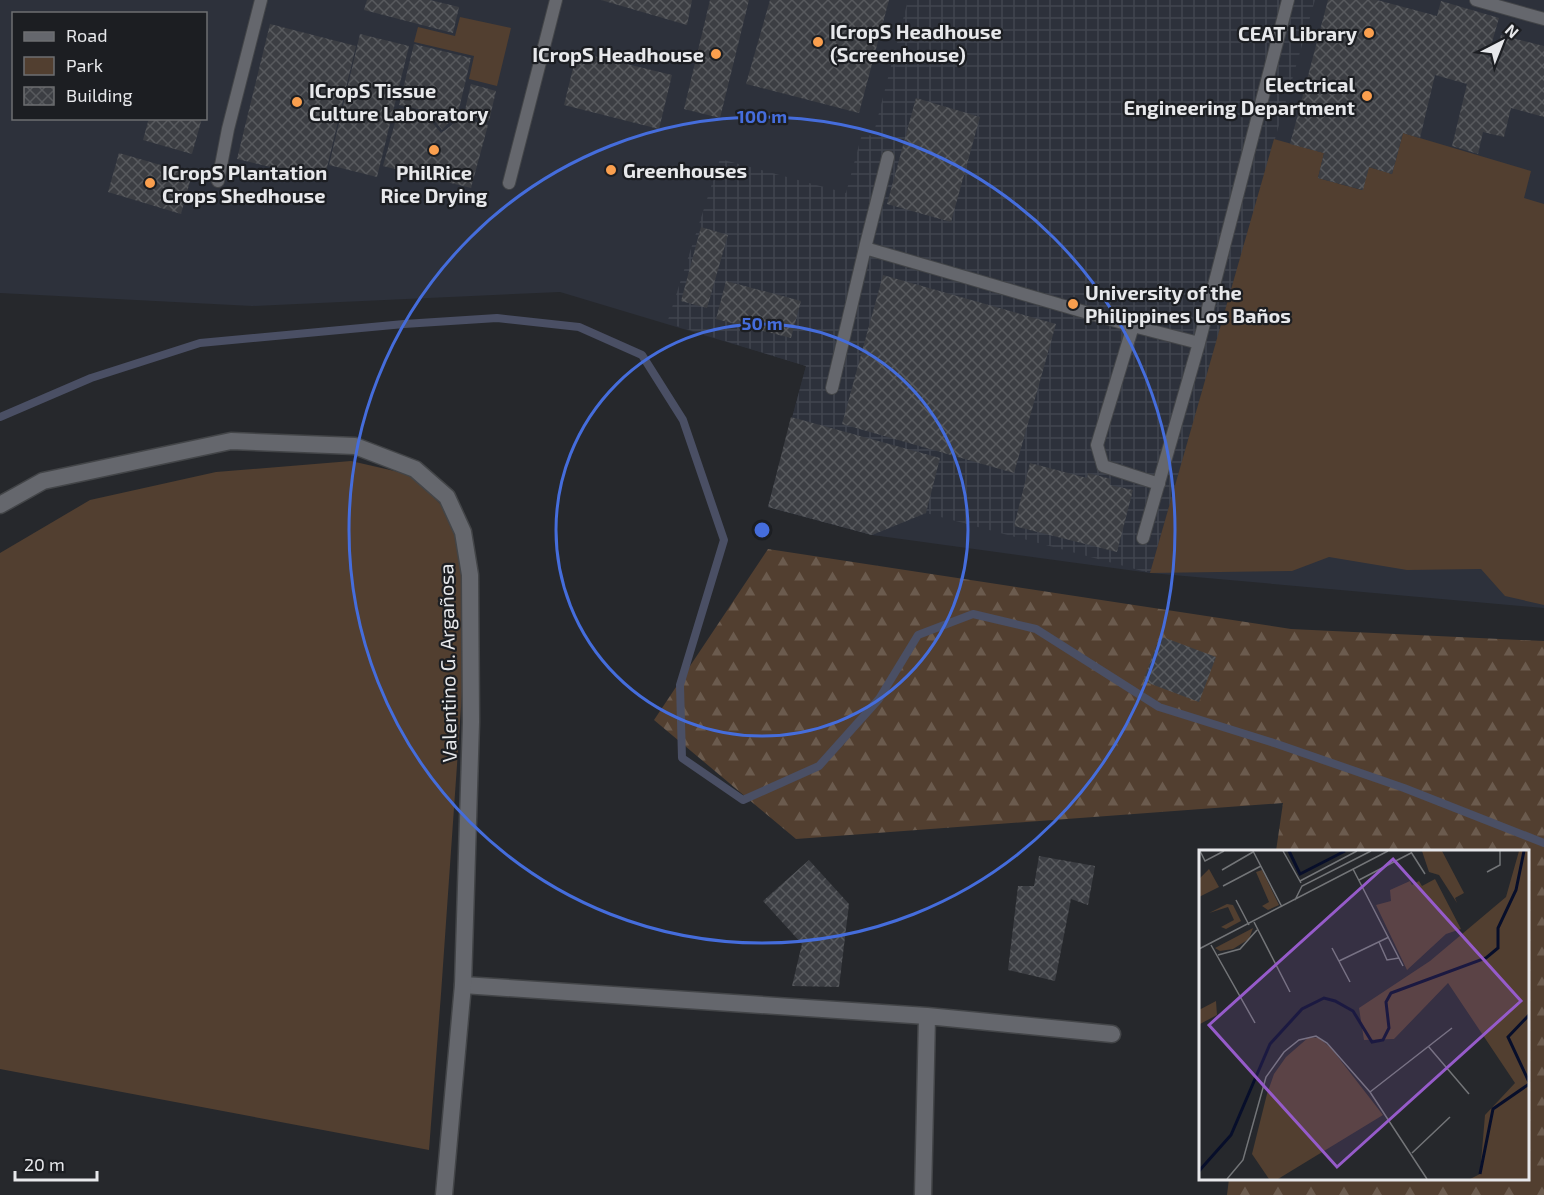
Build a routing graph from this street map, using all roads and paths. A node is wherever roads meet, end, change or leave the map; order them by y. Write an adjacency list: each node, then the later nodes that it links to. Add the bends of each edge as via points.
1 (261, 0): 7 (lane)
2 (556, 0): 8 (lane)
3 (1288, 0): 11 (lane)
4 (1476, 0): 5 (lane)
5 (1544, 19)
6 (888, 157): 9 (lane)
7 (218, 181)
8 (509, 183)
9 (865, 248): 10 (lane); 12 (lane)
10 (1133, 326): 11 (lane); 13 (lane, via 1097,445 1103,466)
11 (1199, 343): 13 (lane)
12 (832, 388)
13 (1158, 484): 15 (lane)
14 (0, 505): 16 (street, Valentino G. Argañosa, via 43,481 231,441 355,446 415,470 447,497 463,532 470,575 471,722)
15 (1143, 538)
16 (463, 985): 17 (street); 19 (street, Valentino G. Argañosa)
17 (927, 1016): 18 (street); 20 (street)
18 (1112, 1034)
19 (444, 1195)
20 (922, 1195)

